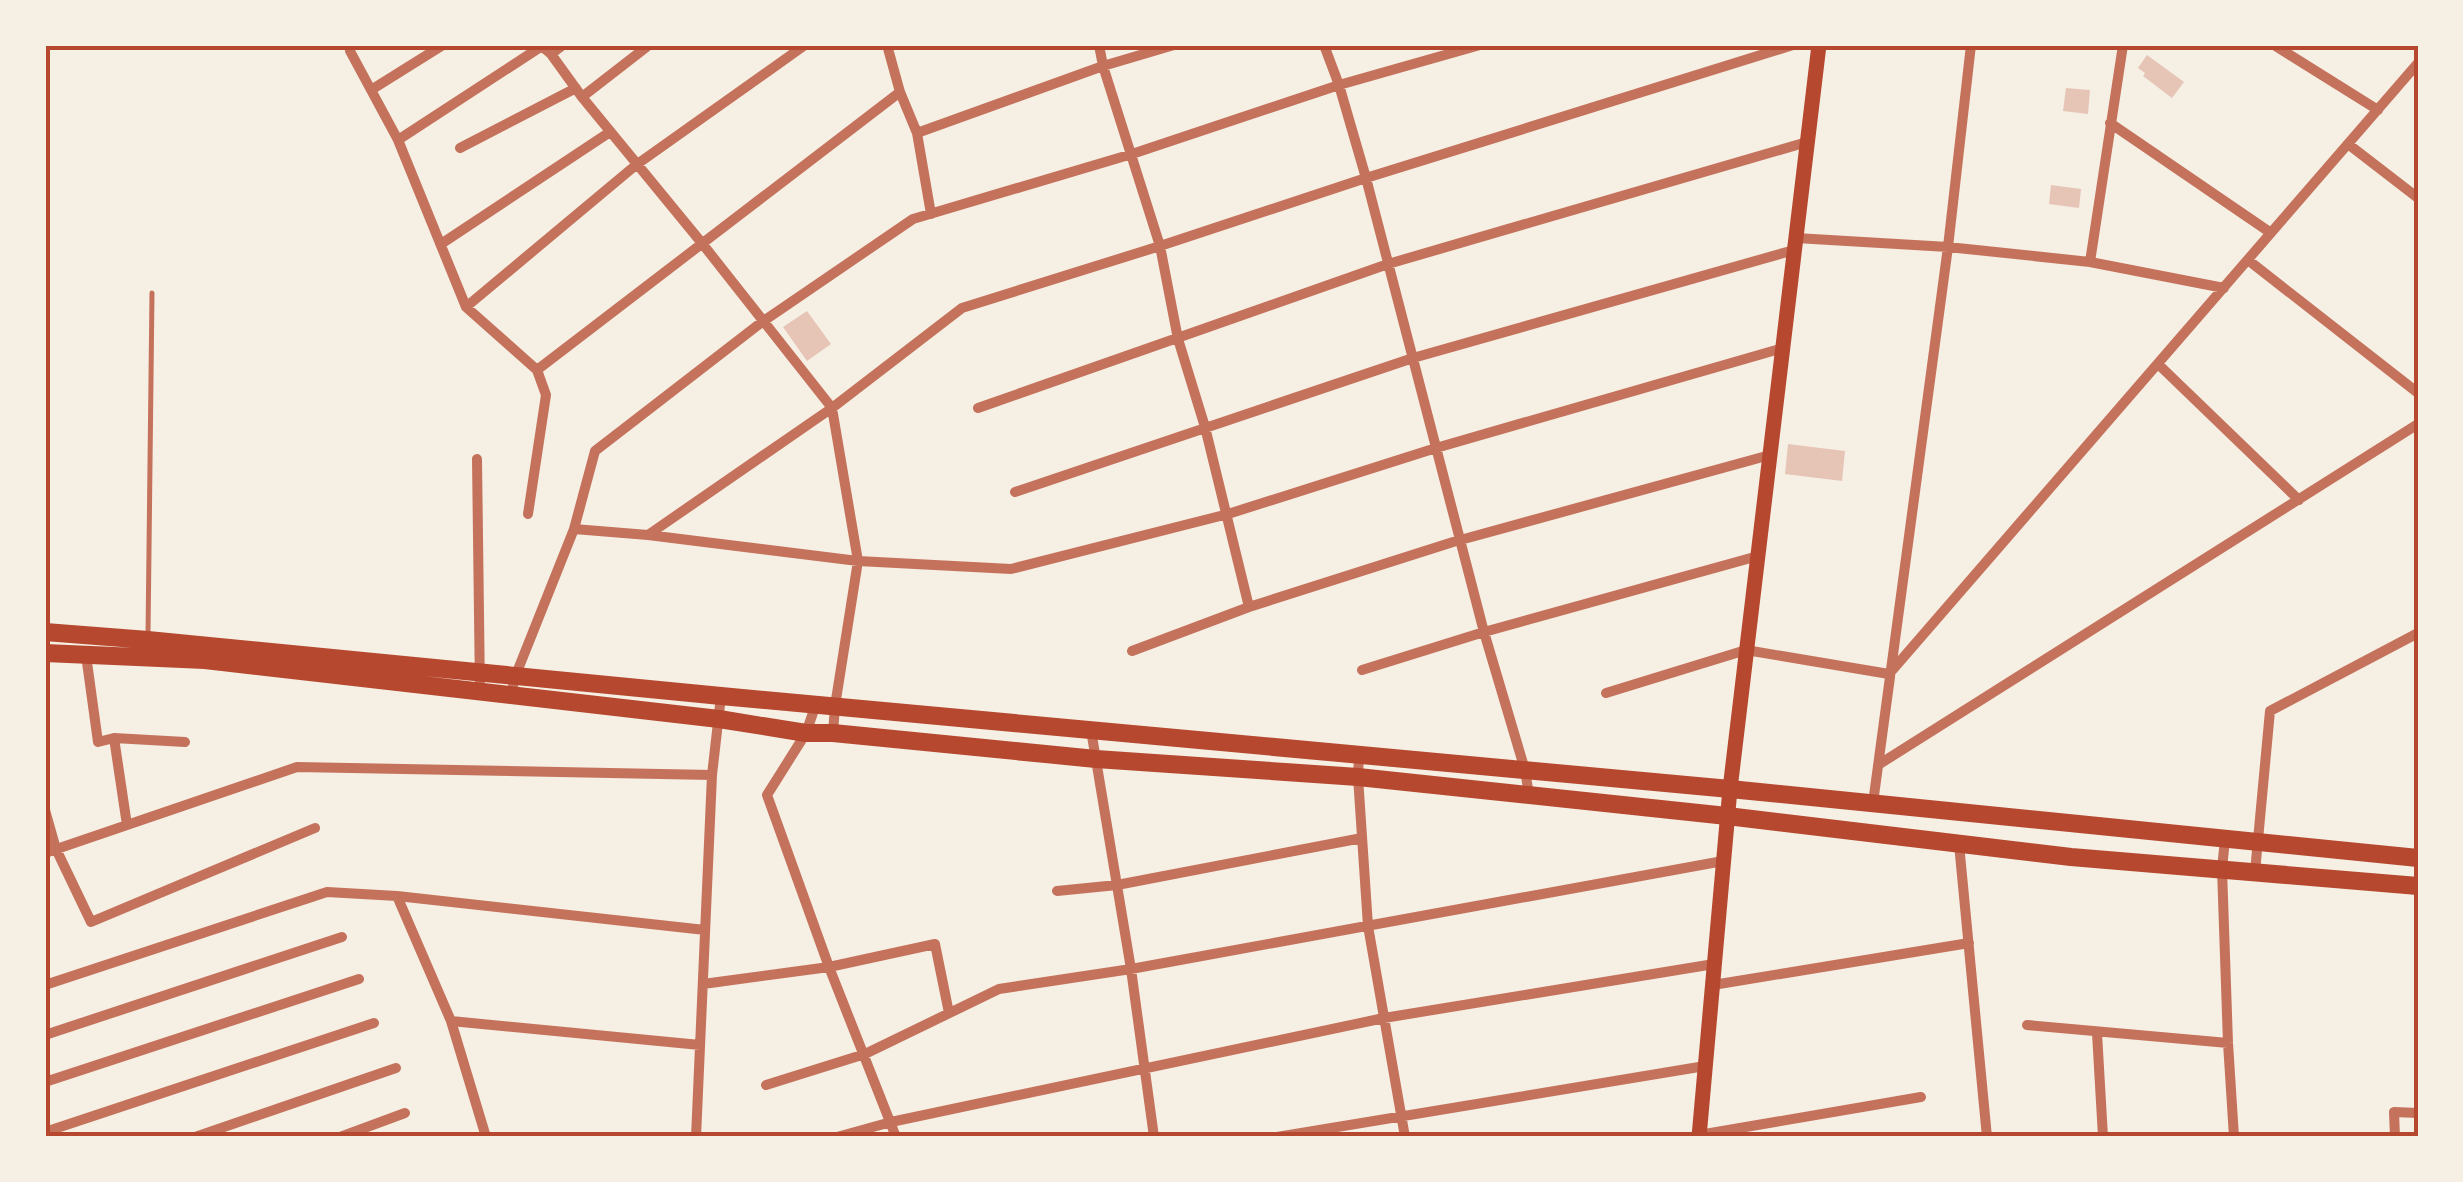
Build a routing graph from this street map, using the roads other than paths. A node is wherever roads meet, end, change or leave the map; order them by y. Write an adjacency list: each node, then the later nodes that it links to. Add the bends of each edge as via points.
1 (443, 45): 20 (street)
2 (563, 45): 15 (street)
3 (649, 45): 22 (street)
4 (805, 45): 32 (street)
5 (886, 45): 21 (street)
6 (1099, 45): 18 (street)
7 (1174, 45): 18 (street)
8 (1324, 45): 19 (street)
9 (1480, 45): 19 (street)
10 (1793, 45): 33 (street)
11 (1819, 45): 28 (main road)
12 (1971, 45): 41 (street)
13 (2124, 45): 24 (street)
14 (2274, 45): 23 (street)
15 (544, 48): 22 (street); 27 (street)
16 (350, 51): 20 (street)
17 (2418, 63): 23 (street)
18 (1103, 66): 26 (street); 31 (street)
19 (1339, 85): 31 (street); 33 (street)
20 (371, 90): 27 (street)
21 (900, 92): 26 (street); 37 (street)
22 (579, 93): 25 (street); 30 (street)
23 (2378, 110): 29 (street)
24 (2110, 123): 36 (street); 43 (street)
25 (610, 132): 32 (street); 38 (street)
26 (917, 133): 35 (street)
27 (398, 140): 38 (street)
28 (1808, 142): 39 (main road); 44 (street)
29 (2348, 144): 34 (street); 36 (street)
30 (460, 148)
31 (1132, 154): 35 (street); 40 (street)
32 (636, 165): 37 (street); 47 (street)
33 (1366, 178): 40 (street); 44 (street)
34 (2418, 198)
35 (931, 214): 48 (street, via 913,219)
36 (2271, 233): 42 (street)
37 (701, 242): 48 (street); 53 (street)
38 (441, 244): 47 (street)
39 (1795, 244): 41 (street); 50 (main road); 51 (street)
40 (1160, 246): 49 (street); 55 (street, via 962,308)
41 (1948, 247): 43 (street); 82 (street)
42 (2248, 260): 45 (street); 54 (street)
43 (2090, 262): 45 (street)
44 (1388, 264): 49 (street); 51 (street)
45 (2224, 288): 52 (street)
46 (152, 292): 75 (lane)
47 (466, 307): 53 (street)
48 (762, 322): 55 (street); 66 (street, via 596,451)
49 (1178, 339): 56 (street); 58 (street)
50 (1783, 348): 59 (street); 60 (main road)
51 (1413, 358): 58 (street); 59 (street)
52 (2158, 364): 63 (street); 82 (street)
53 (537, 370): 64 (street, via 546,395)
54 (2418, 393)
55 (832, 408): 67 (street); 70 (street)
56 (978, 408)
57 (2418, 424): 63 (street)
58 (1205, 427): 62 (street); 65 (street)
59 (1436, 448): 65 (street); 68 (street)
60 (1770, 455): 68 (street); 69 (main road)
61 (478, 458): 81 (street)
62 (1015, 492)
63 (2300, 500): 97 (street)
64 (528, 514)
65 (1228, 514): 70 (street, via 1012,568); 71 (street)
66 (574, 530): 67 (street); 83 (street)
67 (648, 535): 70 (street)
68 (1460, 540): 71 (street); 73 (street)
69 (1758, 556): 73 (street); 77 (main road)
70 (858, 561): 88 (street)
71 (1249, 607): 76 (street)
72 (45, 632): 75 (main road)
73 (1484, 632): 80 (street); 98 (street)
74 (2418, 633): 110 (street, via 2270,710)
75 (148, 640): 81 (main road)
76 (1132, 650)
77 (1746, 650): 82 (street); 85 (street); 101 (main road)
78 (45, 653): 79 (main road)
79 (86, 655): 84 (main road, via 205,660); 93 (street, via 98,742)
80 (1362, 670)
81 (480, 671): 83 (main road); 84 (street)
82 (1889, 674): 97 (street)
83 (515, 676): 86 (street); 87 (main road)
84 (480, 692): 86 (main road)
85 (1606, 694)
86 (511, 696): 89 (main road)
87 (721, 696): 88 (main road); 89 (street)
88 (825, 705): 90 (main road); 91 (street); 92 (street)
89 (719, 719): 91 (main road); 99 (street)
90 (1091, 730): 95 (main road); 96 (street)
91 (806, 733): 92 (main road); 126 (street, via 768,795)
92 (834, 733): 96 (main road)
93 (114, 738): 94 (street); 106 (street)
94 (184, 742)
95 (1359, 754): 98 (main road); 100 (street)
96 (1096, 759): 100 (main road); 117 (street)
97 (1878, 765): 103 (street)
98 (1525, 770): 101 (main road); 102 (street)
99 (712, 776): 106 (street, via 298,767); 122 (street)
100 (1358, 776): 102 (main road); 108 (street)
101 (1730, 789): 103 (main road); 105 (main road)
102 (1529, 795): 105 (main road)
103 (1873, 803): 109 (main road)
104 (45, 810): 112 (street)
105 (1727, 816): 111 (main road); 114 (main road)
106 (127, 825): 112 (street)
107 (315, 828): 112 (street, via 91,922)
108 (1362, 838): 117 (street); 121 (street)
109 (2225, 838): 110 (main road); 115 (street)
110 (2259, 842): 113 (main road); 116 (street)
111 (1960, 844): 115 (main road); 124 (street)
112 (51, 851)
113 (2418, 858)
114 (1723, 861): 121 (street); 125 (main road)
115 (2222, 869): 116 (main road); 139 (street)
116 (2254, 872): 118 (main road)
117 (1117, 885): 119 (street); 127 (street)
118 (2418, 886)
119 (1058, 891)
120 (396, 896): 122 (street); 131 (street, via 328,892); 134 (street)
121 (1368, 926): 127 (street); 133 (street)
122 (705, 930): 129 (street)
123 (342, 937): 138 (street)
124 (1969, 943): 130 (street); 163 (street)
125 (1714, 964): 130 (main road); 133 (street)
126 (828, 967): 129 (street); 132 (street, via 935,944); 141 (street)
127 (1131, 969): 132 (street, via 999,989); 143 (street)
128 (359, 979): 145 (street)
129 (703, 984): 140 (street)
130 (1713, 984): 142 (main road)
131 (45, 985)
132 (949, 1013): 141 (street)
133 (1384, 1018): 143 (street); 150 (street)
134 (451, 1021): 140 (street); 156 (street)
135 (374, 1023): 152 (street)
136 (2026, 1026): 137 (street)
137 (2098, 1033): 139 (street); 164 (street)
138 (45, 1035)
139 (2228, 1044): 165 (street)
140 (700, 1045): 157 (street)
141 (865, 1054): 146 (street); 151 (street)
142 (1705, 1066): 150 (street); 153 (main road)
143 (1146, 1067): 151 (street); 160 (street)
144 (396, 1068): 154 (street)
145 (45, 1082)
146 (766, 1085)
147 (1922, 1096): 153 (street)
148 (2418, 1113): 166 (street, via 2394,1112)
149 (406, 1114): 155 (street)
150 (1402, 1116): 161 (street); 162 (street)
151 (892, 1122): 158 (street); 159 (street)
152 (45, 1132)
153 (1699, 1136)
154 (195, 1137)
155 (340, 1137)
156 (486, 1137)
157 (696, 1137)
158 (837, 1137)
159 (896, 1137)
160 (1154, 1137)
161 (1278, 1137)
162 (1405, 1137)
163 (1987, 1137)
164 (2102, 1137)
165 (2234, 1137)
166 (2395, 1137)

